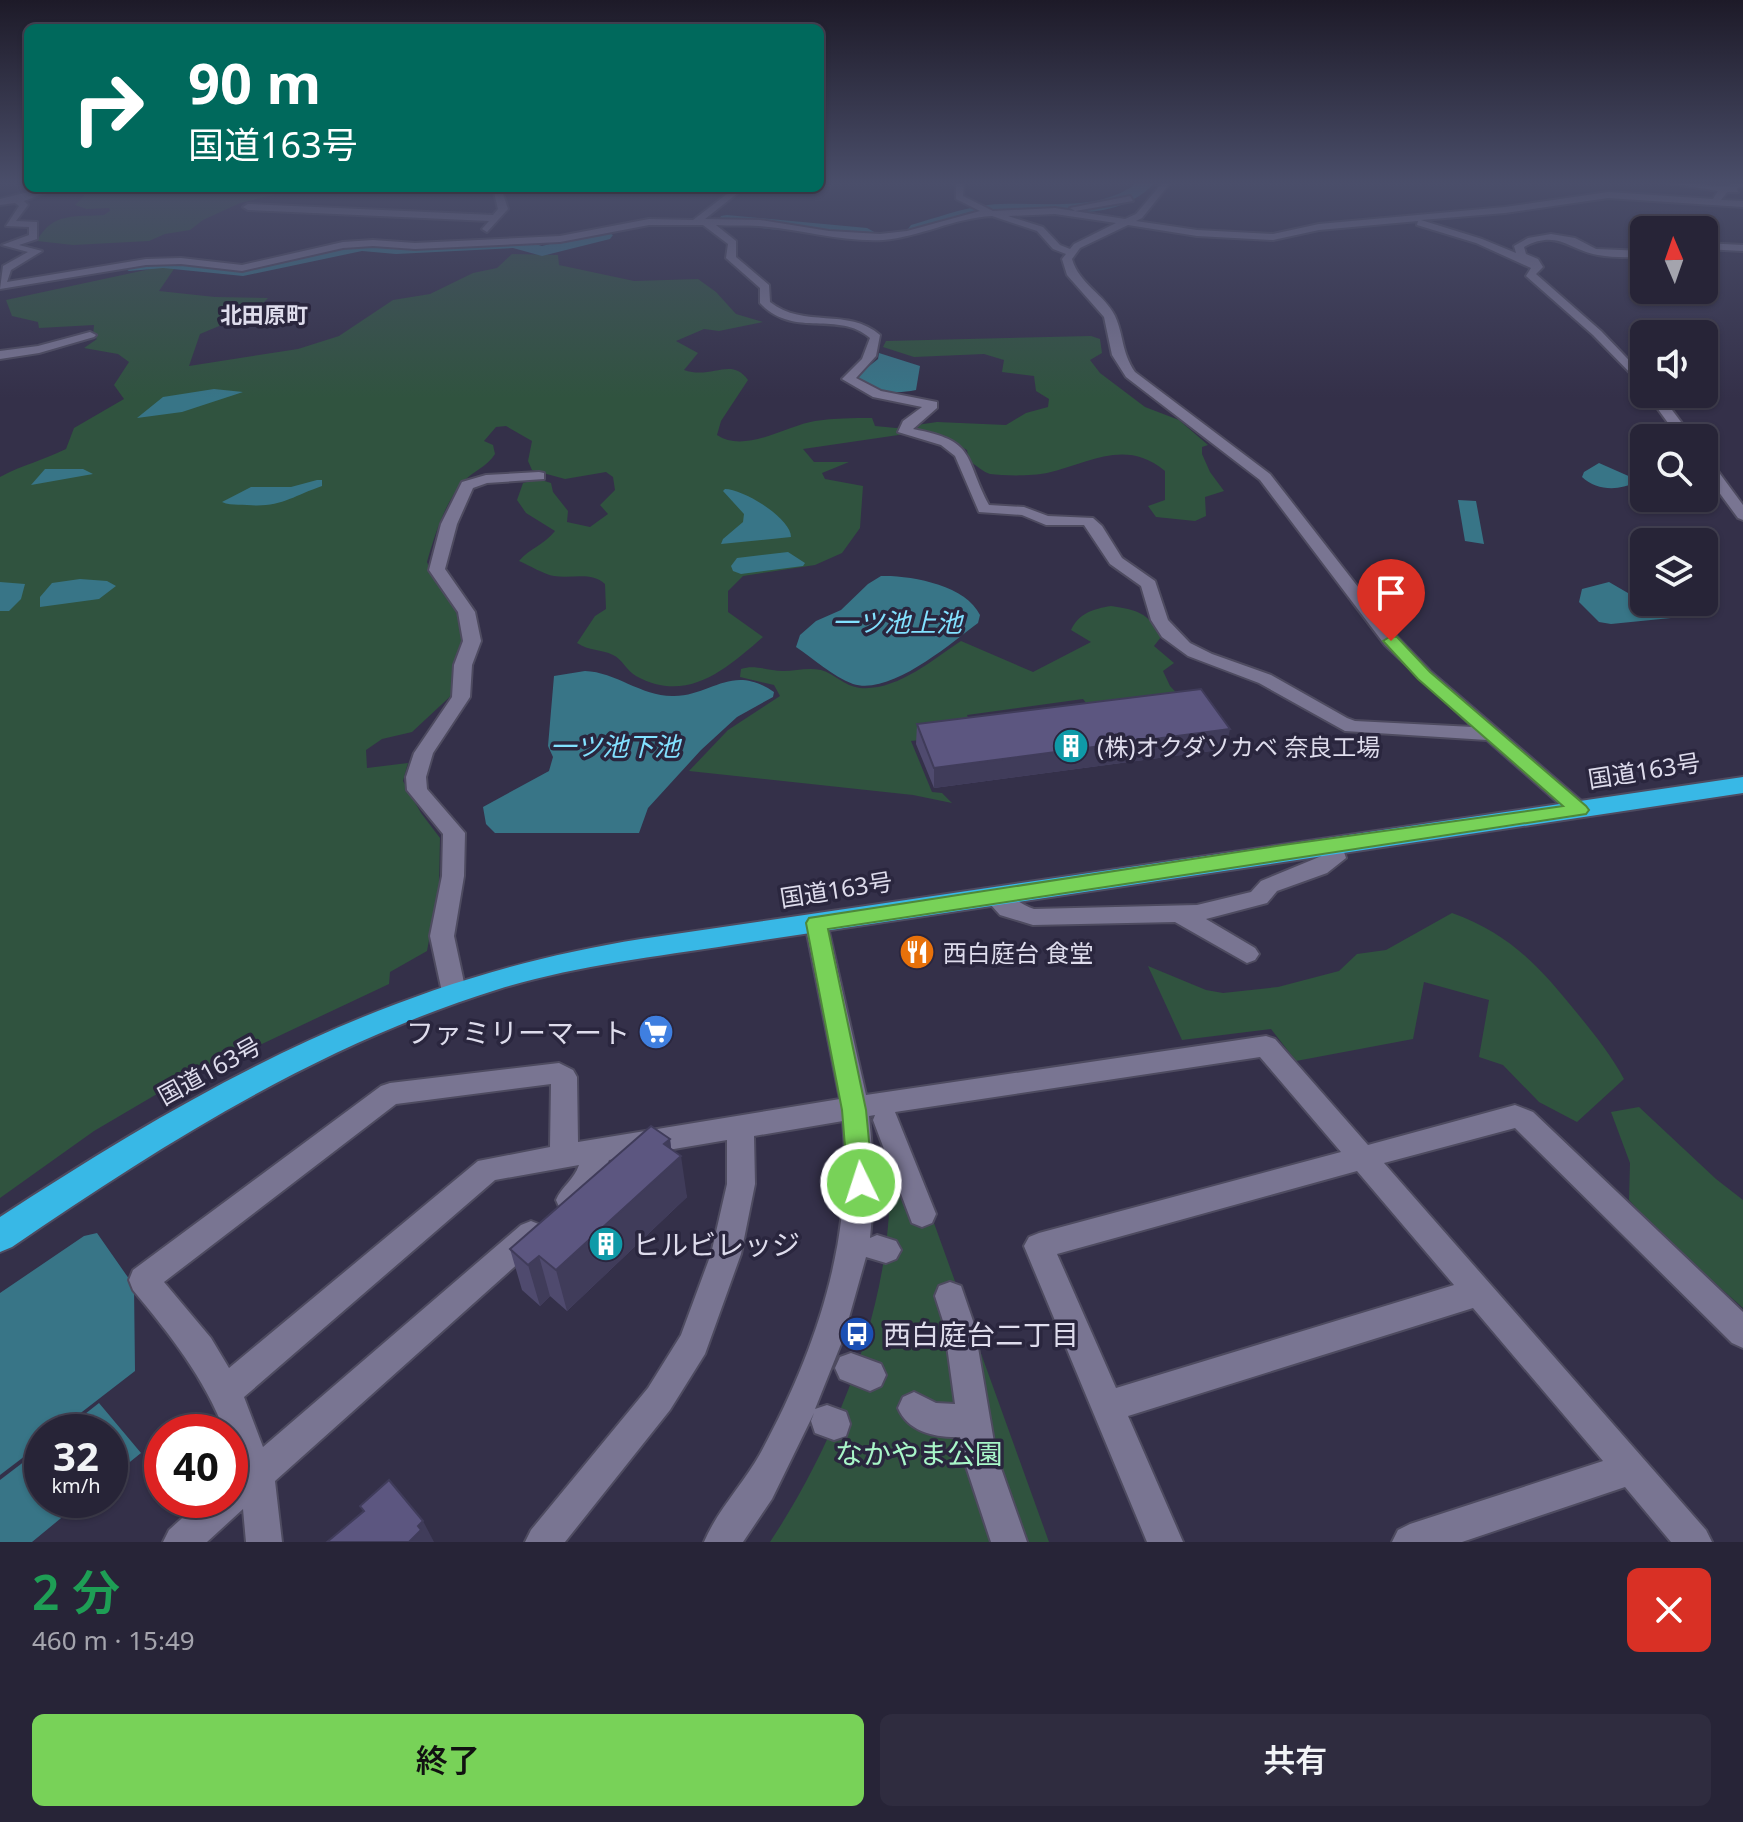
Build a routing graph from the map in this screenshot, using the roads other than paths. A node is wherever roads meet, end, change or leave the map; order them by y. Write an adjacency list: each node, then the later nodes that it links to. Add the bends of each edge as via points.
1 (32, 254): 8 (street, via 7,268)
2 (304, 254): 8 (street, via 242,268 146,262)
3 (732, 254): 15 (street, via 765,287 765,303 779,313 871,331 876,337 874,350 867,364 848,379 877,394 932,405 905,432 957,447 984,509 1088,521 1116,561 1149,584 1155,614 1175,641 1268,680 1352,727)
4 (1069, 254): 15 (street, via 1069,268 1109,316 1118,355 1130,374 1265,477 1391,641)
5 (1508, 254): 7 (street)
6 (1521, 254): 7 (street)
7 (1538, 267): 11 (street, via 1530,274)
8 (0, 286)
9 (90, 335): 10 (street)
10 (0, 355)
11 (1630, 368)
12 (539, 476): 23 (street, via 467,485 438,562 437,570 457,594 473,639 462,667 460,701 436,731 415,782 454,833 442,936)
13 (1718, 481): 14 (street)
14 (1743, 515)
15 (1490, 734): 17 (street)
16 (1743, 785): 17 (highway, 国道163号)
17 (1579, 810): 18 (highway, 国道163号)
18 (1332, 845): 19 (highway, 国道163号); 20 (street, via 1335,858 1269,886 1259,898)
19 (993, 895): 20 (street, via 1008,909 1033,917); 21 (highway, 国道163号)
20 (1180, 914): 22 (street)
21 (816, 923): 23 (highway, 国道163号, via 588,959); 24 (street)
22 (1247, 954)
23 (454, 992): 31 (highway, 国道163号, via 348,1031 262,1073 174,1123)
24 (854, 1110): 26 (street); 28 (street, via 1266,1046); 46 (street, via 861,1183 842,1294 794,1420 759,1488)
25 (886, 1120): 30 (street)
26 (740, 1129): 27 (street); 45 (street, via 741,1184 726,1254 694,1343 659,1399)
27 (598, 1152): 29 (street); 40 (street, via 586,1185)
28 (1363, 1156): 32 (street); 34 (street, via 1515,1116 1524,1120); 36 (street, via 1039,1246)
29 (564, 1158): 35 (street, via 488,1169); 35 (street, via 564,1077 559,1073 390,1094 144,1280 200,1349)
30 (922, 1214)
31 (0, 1236)
32 (1478, 1292): 36 (street); 39 (street)
33 (950, 1296): 38 (street)
34 (1743, 1333)
35 (226, 1392): 40 (street)
36 (1106, 1407): 48 (street)
37 (914, 1408): 38 (street, via 941,1422)
38 (976, 1419): 47 (street, via 979,1454)
39 (1630, 1469): 49 (street); 50 (street)
40 (257, 1474): 41 (street); 44 (street)
41 (248, 1482)
42 (208, 1518): 43 (street)
43 (181, 1542)
44 (264, 1542)
45 (543, 1542)
46 (722, 1542)
47 (1009, 1542)
48 (1165, 1542)
49 (1410, 1542)
50 (1694, 1542)

